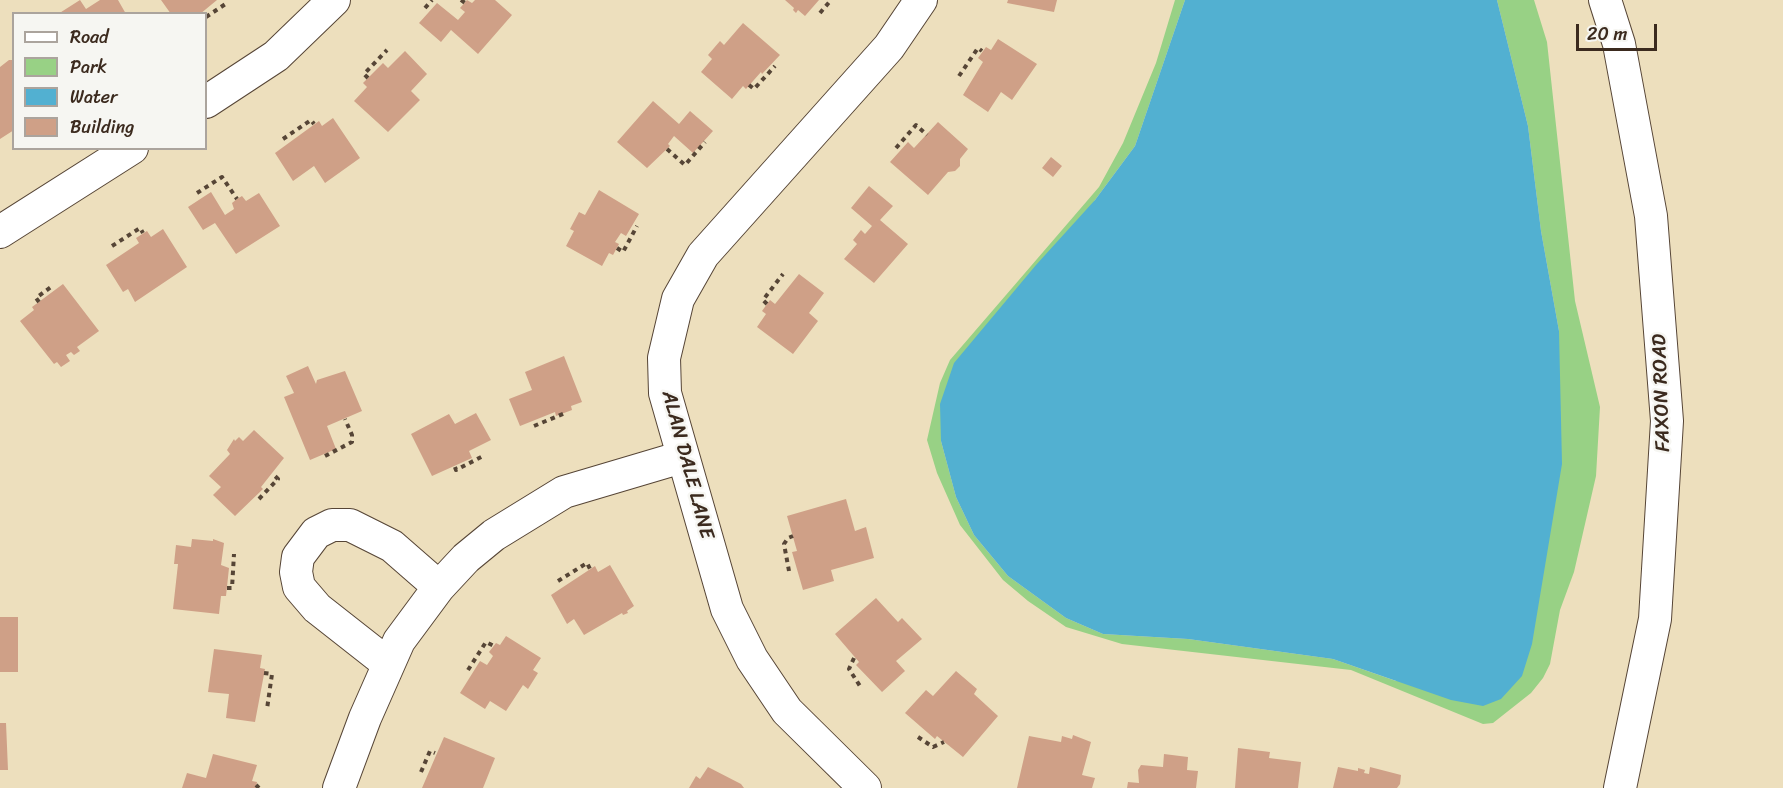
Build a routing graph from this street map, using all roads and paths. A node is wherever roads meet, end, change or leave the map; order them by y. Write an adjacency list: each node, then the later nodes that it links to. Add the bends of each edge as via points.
1 (334, 0): 16 (street, via 276,56)
2 (432, 0): 7 (path)
3 (831, 0): 8 (path)
4 (921, 0): 40 (street, ALAN DALE LANE, via 889,46 724,230 689,276 670,323 664,358 665,393)
5 (1605, 0): 64 (street, FAXON ROAD, via 1619,44 1651,216 1667,421 1655,619)
6 (227, 3): 9 (path)
7 (425, 8)
8 (820, 13)
9 (207, 16)
10 (387, 50): 14 (path, via 364,74)
11 (982, 51): 13 (path, via 978,48)
12 (775, 66): 15 (path, via 754,89)
13 (959, 76)
14 (368, 78)
15 (749, 85)
16 (207, 101)
17 (314, 124): 19 (path, via 311,120)
18 (927, 135): 21 (path, via 916,125)
19 (283, 139)
20 (705, 142): 22 (path, via 685,165)
21 (896, 148)
22 (667, 149)
23 (129, 150): 27 (street)
24 (196, 193): 25 (path, via 222,177)
25 (237, 200)
26 (637, 226): 30 (path, via 623,252)
27 (0, 232)
28 (143, 233): 29 (path, via 140,228)
29 (112, 246)
30 (617, 248)
31 (783, 274): 34 (path, via 763,300)
32 (51, 287): 33 (path, via 36,298)
33 (39, 302)
34 (767, 304)
35 (565, 412): 37 (path)
36 (345, 419): 39 (path, via 352,442)
37 (534, 426)
38 (485, 455): 41 (path, via 456,470)
39 (325, 456)
40 (682, 457): 49 (street, via 564,492 494,535); 62 (street, ALAN DALE LANE, via 727,609 752,659 787,711)
41 (454, 467)
42 (273, 474): 43 (path, via 278,479)
43 (259, 499)
44 (793, 536): 47 (path, via 784,544)
45 (234, 554): 50 (path, via 232,588)
46 (590, 569): 48 (path, via 587,563)
47 (789, 571)
48 (558, 581)
49 (439, 587): 53 (street, via 412,619); 53 (street, via 392,546 350,525 332,525 316,534 298,557 299,587 317,608)
50 (227, 588)
51 (494, 646): 54 (path, via 486,642)
52 (854, 658): 56 (path, via 849,669)
53 (387, 663): 63 (street)
54 (468, 670)
55 (264, 673): 57 (path, via 272,674)
56 (860, 686)
57 (267, 709)
58 (918, 737): 59 (path, via 933,747)
59 (944, 742)
60 (435, 753): 61 (path, via 430,751)
61 (421, 772)
62 (856, 785)
63 (339, 788)
64 (1620, 788)

